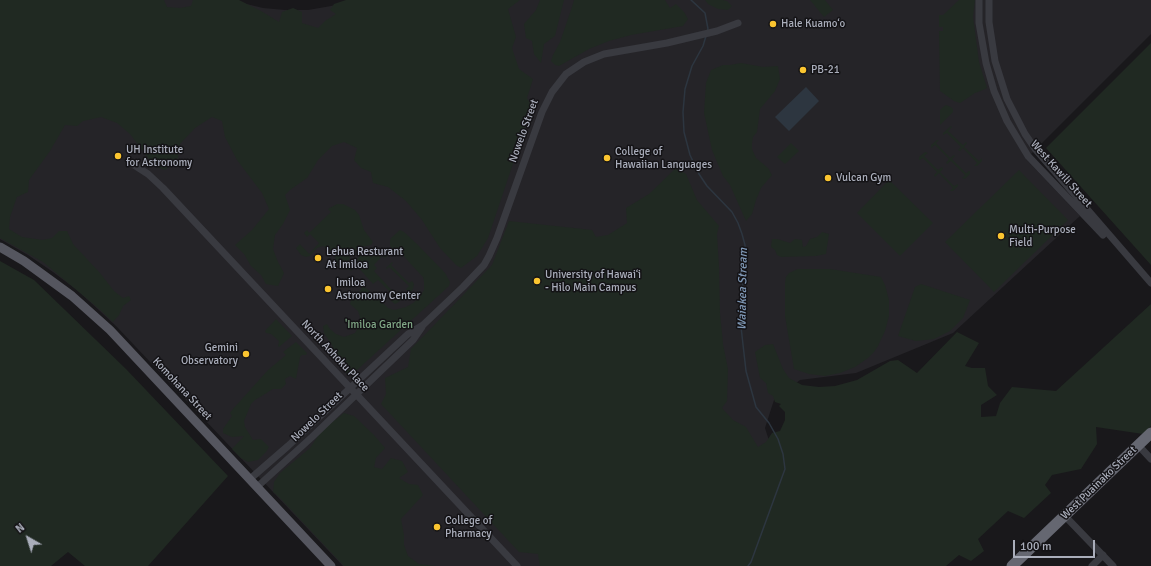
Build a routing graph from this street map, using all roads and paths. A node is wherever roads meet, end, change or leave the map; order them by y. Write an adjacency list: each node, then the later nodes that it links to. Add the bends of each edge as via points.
1 (979, 0): 6 (street, West Kawili Street, via 979,23 991,83 1017,139 1028,156)
2 (989, 0): 6 (street, West Kawili Street, via 989,22 995,61 1007,99 1025,134)
3 (738, 23): 8 (street, Nowelo Street, via 717,31 667,43 604,54 584,62 566,74 552,92 542,112 489,256 463,287)
4 (134, 165): 9 (street, North Aohoku Place, via 163,188)
5 (0, 247): 14 (main road, Komohana Street, via 72,296 110,330)
6 (1143, 274): 7 (street, West Kawili Street)
7 (1151, 283)
8 (423, 325): 9 (street, Nowelo Street, via 408,334); 10 (street, Nowelo Street, via 413,340)
9 (350, 388): 10 (street, North Aohoku Place); 14 (street, Nowelo Street)
10 (356, 394): 15 (street, Nowelo Street); 19 (street, North Aohoku Place)
11 (1151, 433): 12 (highway, West Puainako Street)
12 (1138, 445): 13 (street); 16 (highway, West Puainako Street)
13 (1151, 459)
14 (250, 480): 15 (main road, Komohana Street)
15 (257, 487): 18 (main road, Komohana Street)
16 (1064, 515): 17 (street); 20 (highway, West Puainako Street)
17 (1103, 555): 21 (street); 22 (street)
18 (331, 566)
19 (517, 566)
20 (1012, 566)
21 (1092, 566)
22 (1113, 566)

